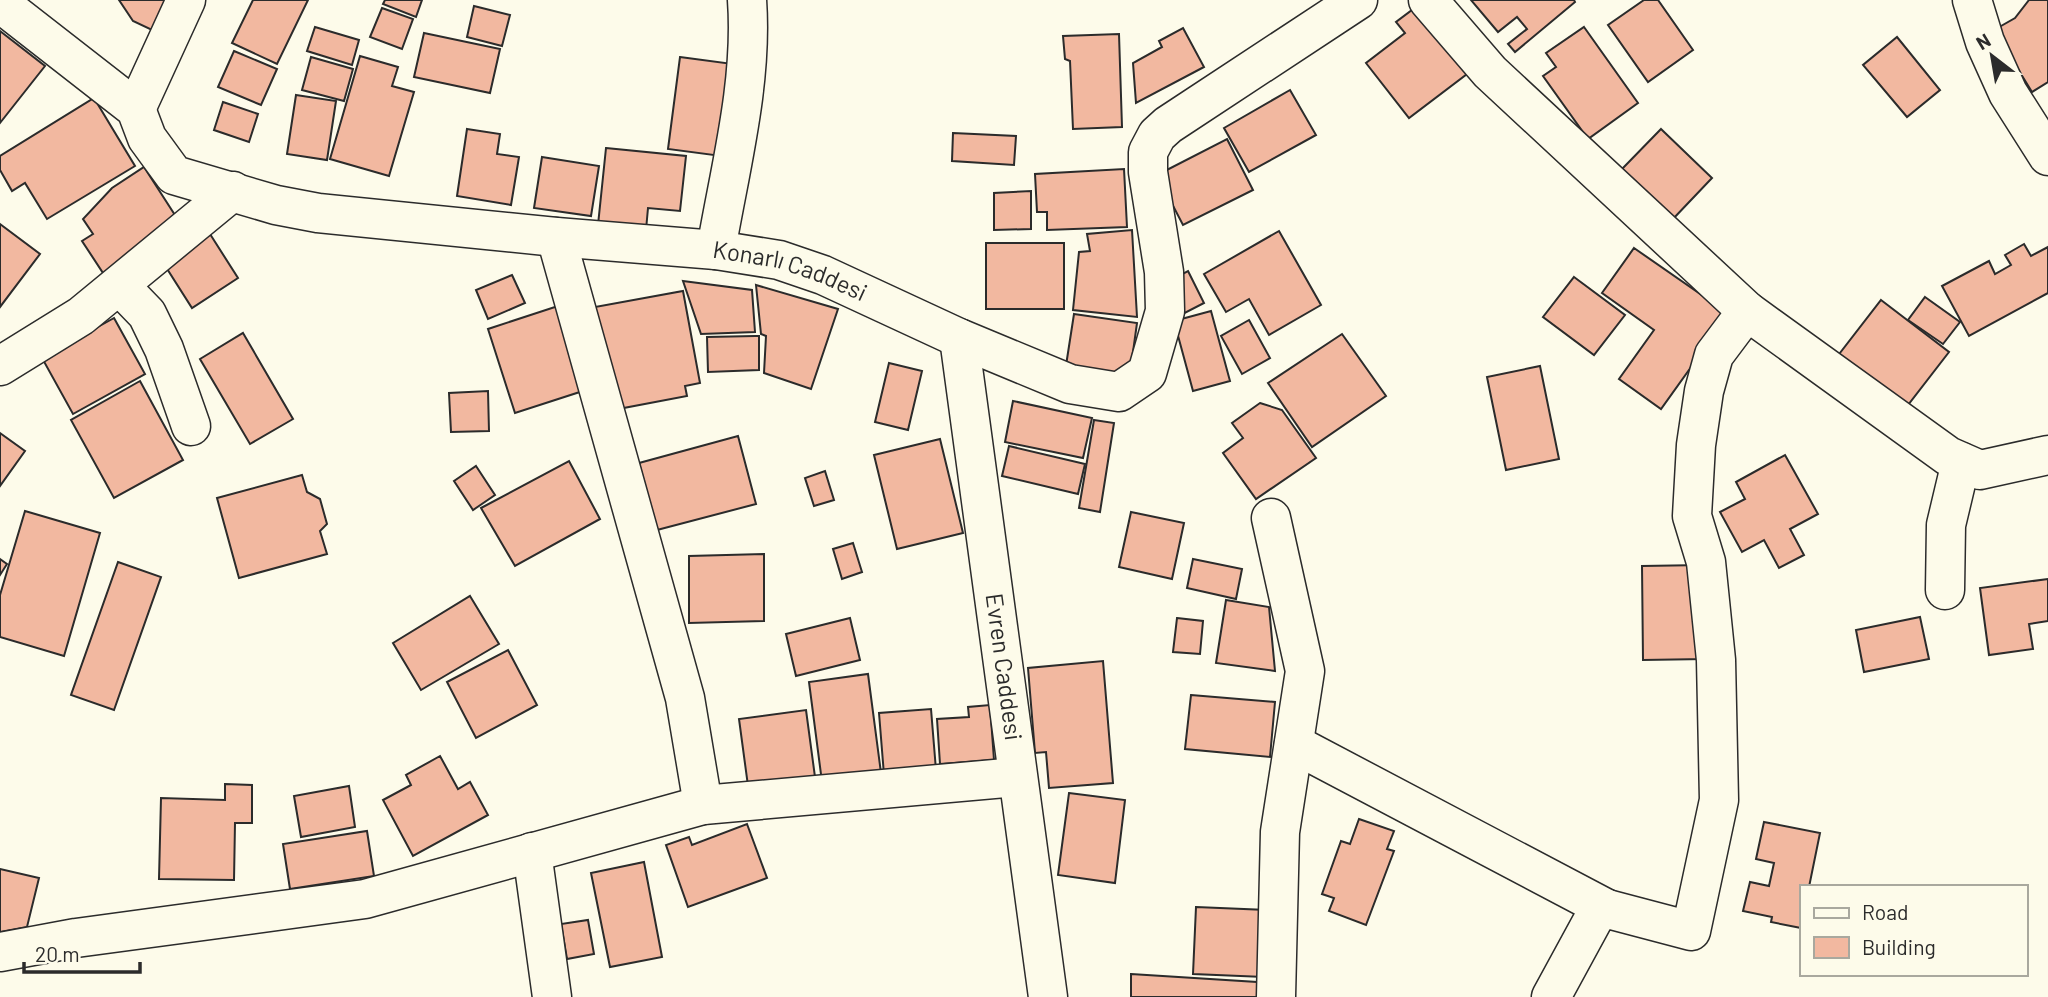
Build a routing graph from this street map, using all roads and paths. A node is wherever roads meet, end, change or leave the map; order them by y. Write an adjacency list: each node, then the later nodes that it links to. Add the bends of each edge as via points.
1 (186, 0): 7 (street)
2 (747, 0): 11 (street, via 746,69)
3 (1358, 0): 14 (street, Konarlı Caddesi, via 1157,135 1148,152 1148,172 1164,272 1165,312 1147,373 1119,392 1070,384)
4 (1428, 0): 13 (street, via 1490,72)
5 (1972, 0): 8 (street, via 2008,93)
6 (0, 3): 7 (street, Konarlı Caddesi)
7 (136, 109): 9 (street, Konarlı Caddesi, via 148,138 174,175)
8 (2048, 156)
9 (233, 191): 10 (street, Konarlı Caddesi, via 318,213); 12 (street)
10 (556, 237): 11 (street, Konarlı Caddesi); 23 (street, via 685,698)
11 (716, 250): 14 (street, Konarlı Caddesi, via 779,260 823,275)
12 (120, 286): 15 (street, via 82,316); 16 (street, via 147,314)
13 (1747, 311): 18 (street); 25 (street, via 1714,355 1696,445 1692,516 1706,562 1716,660 1719,800 1691,931)
14 (959, 338): 22 (street, Evren Caddesi)
15 (0, 366)
16 (191, 426)
17 (2048, 455): 18 (street, via 1980,470)
18 (1961, 462): 20 (street, via 1946,525)
19 (1270, 518): 21 (street, via 1305,671)
20 (1945, 590)
21 (1294, 744): 25 (street); 29 (street, via 1280,832)
22 (1017, 776): 23 (street); 28 (street, Evren Caddesi)
23 (704, 805): 24 (street)
24 (532, 852): 26 (street, via 365,899 76,938); 27 (street)
25 (1607, 909): 30 (street, via 1600,907)
26 (0, 953)
27 (552, 997)
28 (1048, 997)
29 (1276, 997)
30 (1551, 997)

